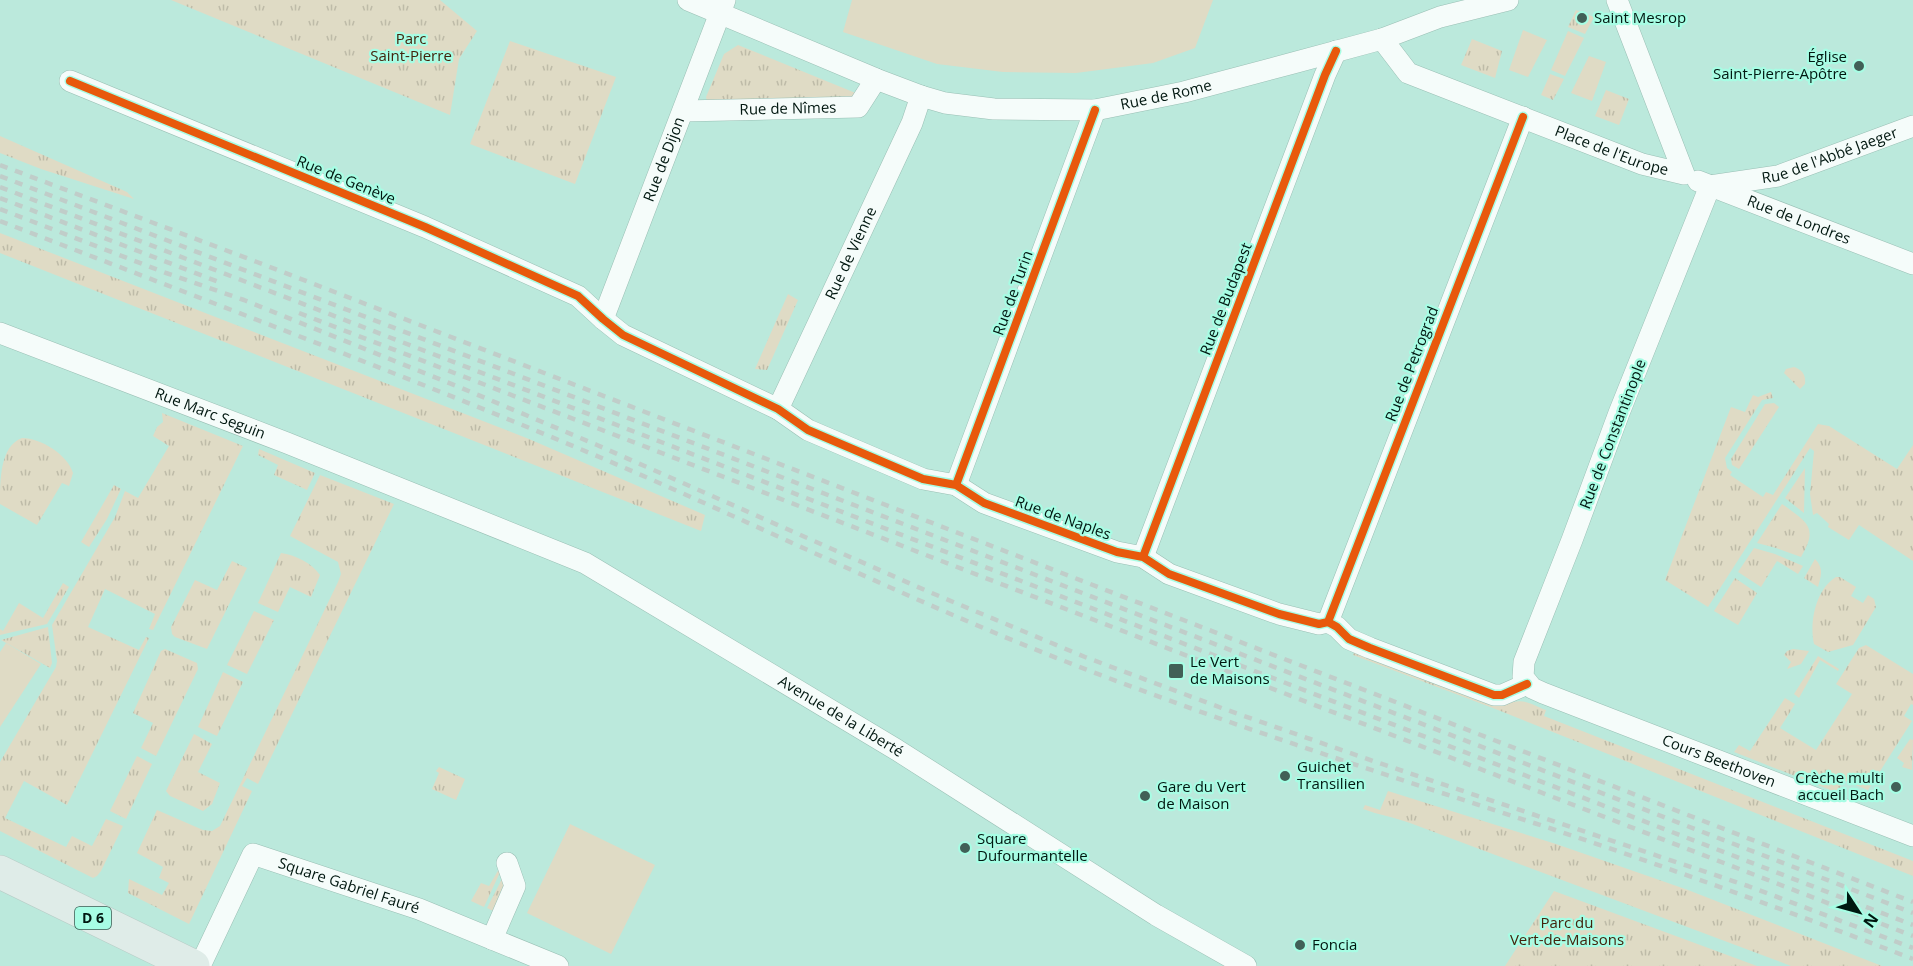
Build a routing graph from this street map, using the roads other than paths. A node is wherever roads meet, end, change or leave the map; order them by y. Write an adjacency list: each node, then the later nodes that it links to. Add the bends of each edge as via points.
1 (688, 0): 4 (street, Rue de Rome)
2 (1508, 0): 5 (street, Rue de Rome)
3 (1617, 0): 15 (street, Place de l'Europe)
4 (723, 7): 8 (street, Rue de Rome); 12 (street, Rue de Dijon)
5 (1436, 8): 6 (street, Rue de Rome)
6 (1382, 39): 7 (street, Rue de Rome); 13 (street, Place de l'Europe, via 1408,73)
7 (1336, 51): 11 (street, Rue de Rome, via 1184,92); 23 (street, Rue de Budapest)
8 (876, 79): 10 (street, Rue de Rome); 12 (street, Rue de Nîmes, via 858,107)
9 (70, 81): 18 (street, Rue de Genève, via 436,232 578,296)
10 (921, 96): 11 (street, Rue de Rome, via 994,109); 20 (street, Rue de Vienne, via 912,123)
11 (1095, 110): 21 (street, Rue de Turin)
12 (683, 111): 18 (street, Rue de Dijon)
13 (1523, 117): 15 (street, Place de l'Europe, via 1642,164); 24 (street, Rue de Petrograd)
14 (1913, 126): 16 (street, Rue de l'Abbé Jaeger, via 1778,176)
15 (1684, 174): 16 (street, Rue de Londres)
16 (1710, 186): 17 (street, Rue de Londres); 25 (street, Rue de Constantinople, via 1524,662 1523,677)
17 (1913, 264)
18 (603, 319): 20 (street, Rue de Naples, via 623,335)
19 (0, 333): 22 (street, Rue Marc Seguin)
20 (778, 409): 21 (street, Rue de Naples, via 808,430 923,479)
21 (956, 485): 23 (street, Rue de Naples, via 984,503 1117,552)
22 (419, 498): 35 (street, Avenue de la Liberté, via 585,564 897,750 1156,915)
23 (1143, 557): 24 (street, Rue de Naples, via 1170,574 1280,614 1319,624)
24 (1328, 622): 25 (street, via 1349,639 1494,695)
25 (1527, 684): 26 (street, Cours Beethoven)
26 (1913, 836)
27 (507, 863): 30 (street, via 515,886)
28 (0, 872): 32 (main road, D 6)
29 (0, 895): 31 (main road, D 6)
30 (492, 939): 33 (street, Square Gabriel Fauré, via 419,909 253,854); 34 (street, Square Gabriel Fauré)
31 (141, 966)
32 (193, 966)
33 (200, 966)
34 (558, 966)
35 (1246, 966)

